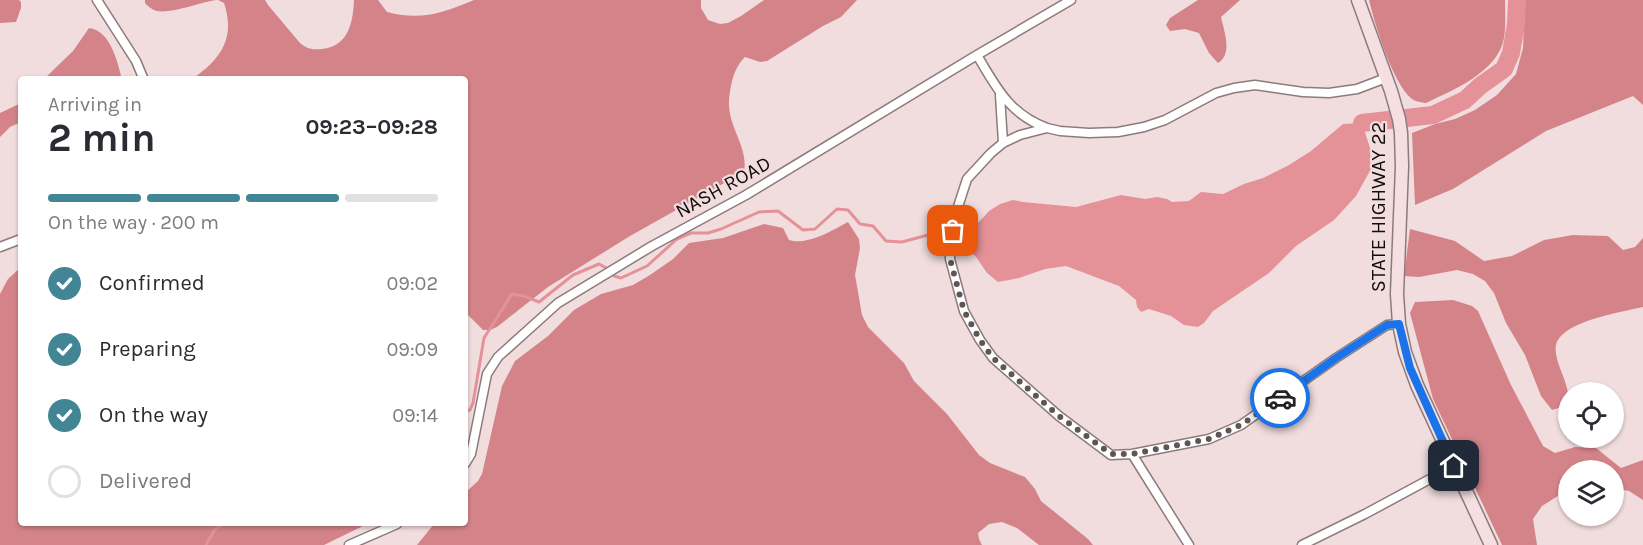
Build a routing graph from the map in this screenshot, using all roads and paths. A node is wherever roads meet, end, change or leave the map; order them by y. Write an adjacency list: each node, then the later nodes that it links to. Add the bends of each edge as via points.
1 (97, 0): 5 (street)
2 (1071, 0): 4 (street, NASH ROAD)
3 (1358, 0): 6 (main road, STATE HIGHWAY 22)
4 (977, 55): 7 (street); 14 (street, NASH ROAD, via 558,303 498,357 487,374)
5 (142, 76)
6 (1386, 78): 8 (street, via 1357,89 1329,93 1255,85 1234,88 1215,93 1165,120 1118,132); 12 (main road, STATE HIGHWAY 22, via 1401,133)
7 (1000, 95): 8 (street, via 1017,111); 9 (street)
8 (1047, 128): 9 (street)
9 (1003, 143): 13 (street, via 968,179 955,216 950,259 964,311 993,358 1059,416 1111,454)
10 (18, 240): 11 (street)
11 (0, 247)
12 (1399, 324): 13 (street, via 1387,325 1241,425 1209,439); 15 (main road, STATE HIGHWAY 22, via 1410,368)
13 (1132, 454): 18 (street)
14 (468, 459)
15 (1454, 466): 19 (street); 20 (main road, STATE HIGHWAY 22)
16 (392, 526): 17 (street)
17 (348, 545)
18 (1189, 545)
19 (1302, 545)
20 (1491, 545)

